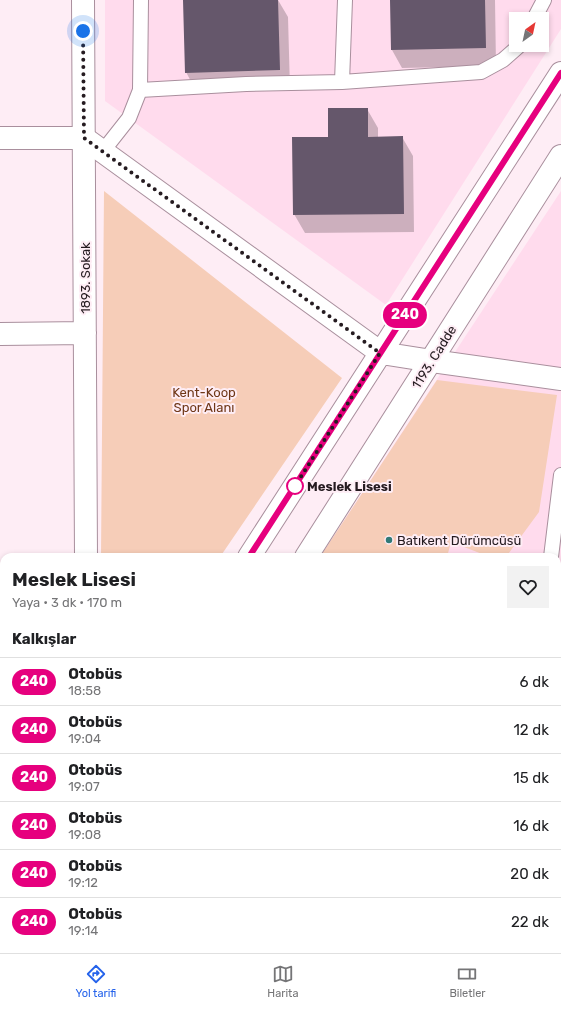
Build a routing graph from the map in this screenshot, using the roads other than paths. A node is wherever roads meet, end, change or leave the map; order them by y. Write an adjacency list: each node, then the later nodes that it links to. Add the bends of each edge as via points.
1 (83, 0): 11 (street, 1893. Sokak)
2 (141, 0): 9 (lane)
3 (345, 0): 8 (lane)
4 (544, 0): 5 (lane)
5 (538, 12)
6 (512, 52): 8 (lane, via 481,72)
7 (561, 73): 17 (street)
8 (342, 82): 9 (lane)
9 (140, 90): 12 (lane, via 129,118)
10 (0, 138): 11 (street)
11 (84, 138): 12 (street); 16 (street, 1893. Sokak)
12 (103, 151): 17 (street)
13 (561, 156): 14 (street, 1193. Cadde)
14 (554, 180): 18 (street, 1193. Cadde)
15 (0, 334): 16 (street)
16 (85, 334): 21 (street, 1893. Sokak)
17 (380, 353): 18 (street); 22 (street)
18 (432, 360): 19 (street); 23 (street, 1193. Cadde)
19 (561, 379)
20 (561, 475): 24 (lane)
21 (86, 553)
22 (252, 553)
23 (309, 553)
24 (551, 553)

